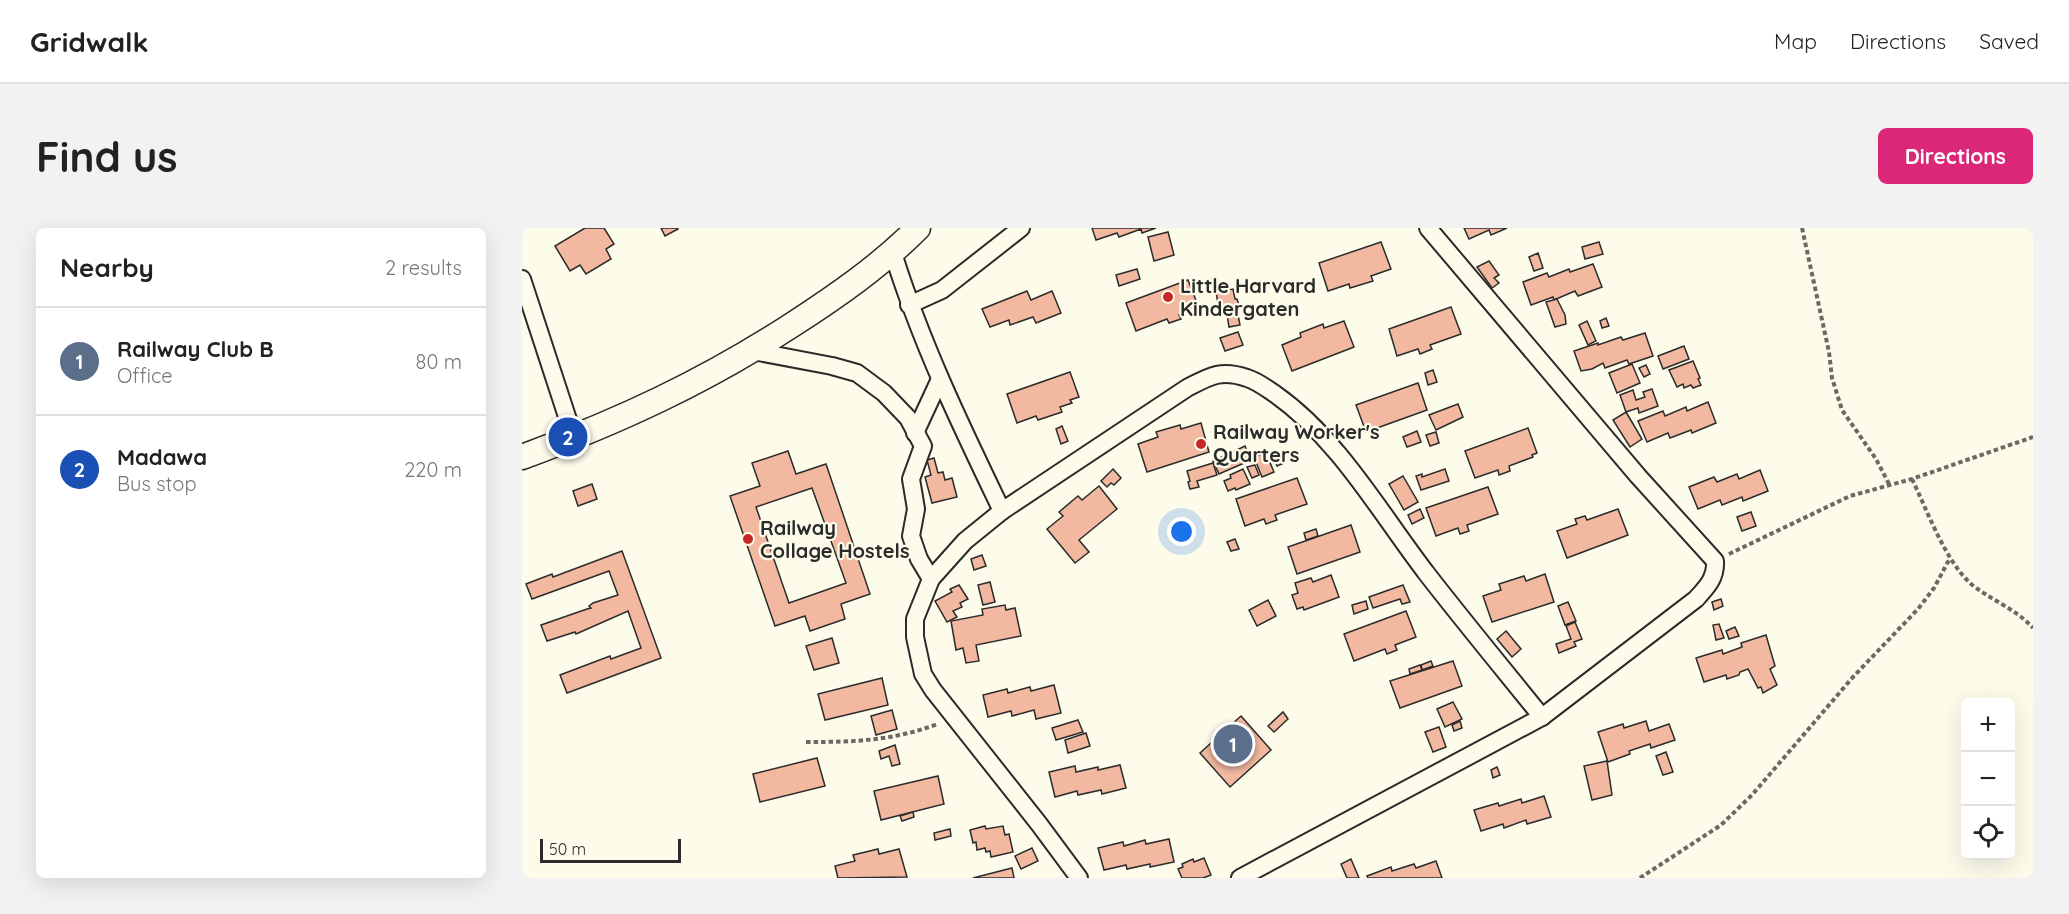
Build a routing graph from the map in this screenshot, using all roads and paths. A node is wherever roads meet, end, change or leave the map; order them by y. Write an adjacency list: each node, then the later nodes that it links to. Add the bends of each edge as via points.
1 (918, 228): 5 (street)
2 (1021, 228): 7 (street, via 942,290)
3 (1428, 228): 18 (street)
4 (1802, 228): 15 (path, via 1842,410)
5 (893, 253): 7 (street); 8 (street, via 829,302)
6 (522, 279): 12 (street)
7 (909, 304): 9 (street)
8 (753, 351): 10 (street, via 857,373 884,393 908,418); 12 (street, via 679,392)
9 (940, 379): 10 (street); 16 (street)
10 (915, 433): 19 (street, via 922,446 911,479 916,509 911,536)
11 (2033, 437): 14 (path)
12 (574, 438): 13 (street)
13 (522, 458)
14 (1912, 479): 15 (path); 17 (path)
15 (1889, 484): 18 (path, via 1850,496)
16 (1002, 511): 19 (street, via 965,542); 22 (street, via 1208,376 1225,373 1249,378 1307,419 1343,460 1428,575)
17 (1950, 558): 20 (path, via 1968,581 2011,608); 26 (path, via 1918,609 1853,677 1752,795 1721,825)
18 (1715, 561): 22 (street, via 1716,571 1710,584 1696,599)
19 (931, 579): 21 (street, via 915,619 915,637 923,674)
20 (2033, 628)
21 (956, 717): 23 (path, via 870,741); 24 (street)
22 (1542, 717): 25 (street)
23 (806, 742)
24 (1079, 878)
25 (1240, 878)
26 (1640, 878)

